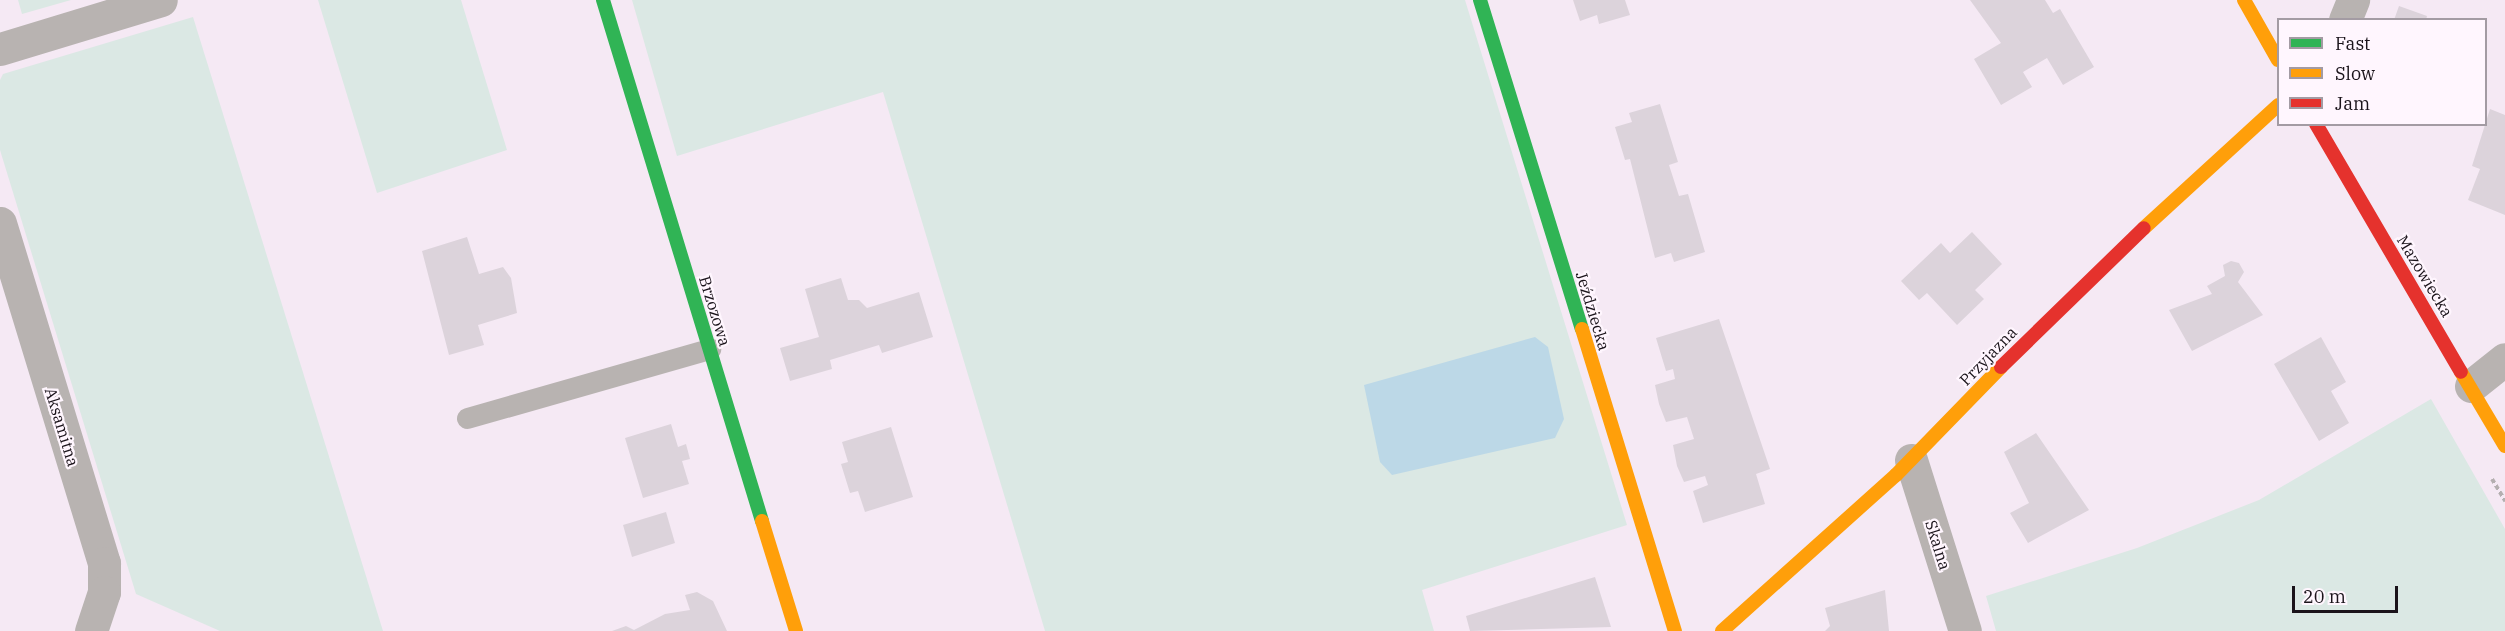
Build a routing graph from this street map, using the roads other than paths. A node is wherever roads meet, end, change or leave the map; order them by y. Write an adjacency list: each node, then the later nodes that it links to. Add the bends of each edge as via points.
1 (161, 0): 7 (street)
2 (603, 0): 12 (street, Brzozowa)
3 (1480, 0): 20 (street, Jeździecka)
4 (2244, 0): 8 (street)
5 (2353, 0): 6 (street)
6 (2345, 18)
7 (0, 49)
8 (2277, 58)
9 (2277, 106): 17 (street, Przyjazna, via 2078,288)
10 (2317, 126): 14 (street, Mazowiecka)
11 (0, 223): 18 (street, Aksamitna, via 104,563 104,592)
12 (710, 350): 15 (lane); 19 (street, Brzozowa)
13 (2505, 358): 14 (street)
14 (2471, 386): 16 (street, Mazowiecka)
15 (467, 418)
16 (2505, 446)
17 (1911, 460): 21 (street, Przyjazna); 22 (street, Skalna)
18 (91, 631)
19 (796, 631)
20 (1675, 631)
21 (1722, 631)
22 (1965, 631)

